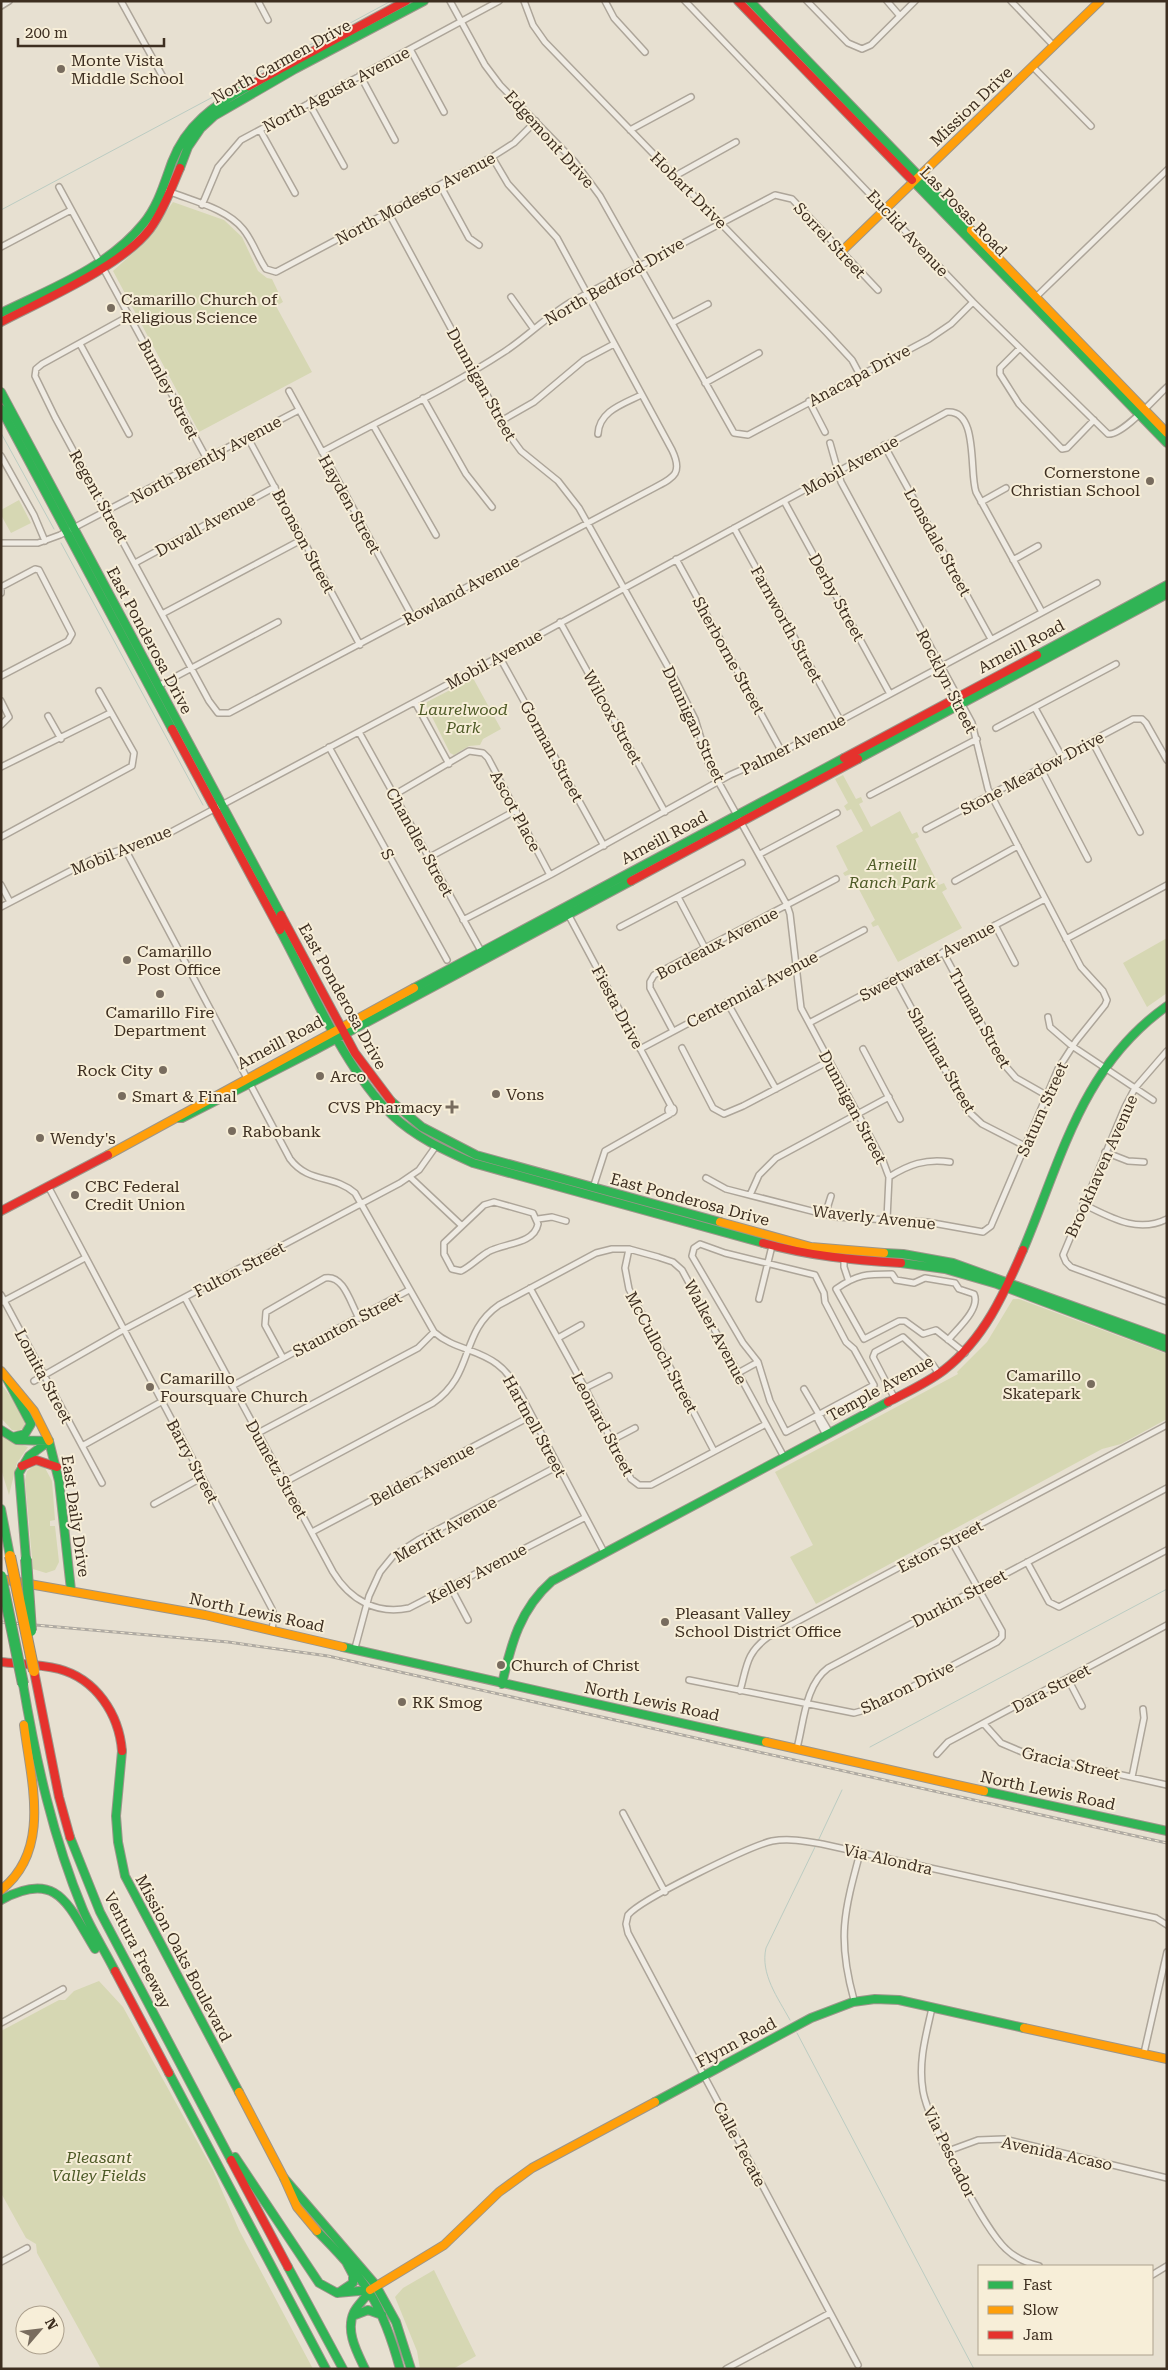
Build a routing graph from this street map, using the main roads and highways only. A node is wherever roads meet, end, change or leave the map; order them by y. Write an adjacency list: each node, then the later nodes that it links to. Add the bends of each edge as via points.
1 (406, 1): 7 (main road, North Carmen Drive, via 291,62 209,111 195,123 182,142 170,166)
2 (424, 1): 7 (main road, North Carmen Drive, via 214,116 196,134)
3 (738, 1): 6 (main road, Las Posas Road)
4 (750, 1): 6 (main road, Las Posas Road)
5 (1096, 3): 6 (main road, Mission Drive)
6 (917, 178): 8 (main road, Mission Drive); 14 (main road, Las Posas Road)
7 (166, 191): 9 (main road, North Carmen Drive, via 146,234 127,252)
8 (841, 252)
9 (101, 265): 10 (main road, North Carmen Drive); 11 (main road, North Carmen Drive)
10 (1, 313)
11 (1, 322)
12 (1, 392): 17 (main road, East Ponderosa Drive)
13 (1, 409): 17 (main road, East Ponderosa Drive)
14 (1142, 412): 15 (main road, Las Posas Road); 16 (main road, Las Posas Road)
15 (1167, 433)
16 (1167, 443)
17 (70, 530): 21 (main road, East Ponderosa Drive); 21 (main road, East Ponderosa Drive, via 158,686)
18 (1167, 585): 20 (main road, Arneill Road)
19 (1167, 594): 20 (main road, Arneill Road)
20 (960, 700): 22 (main road, Arneill Road)
21 (218, 806): 24 (main road, East Ponderosa Drive)
22 (566, 910): 24 (main road, Arneill Road); 24 (main road, Arneill Road, via 481,951)
23 (1167, 1006): 28 (main road, Temple Avenue, via 1130,1036 1103,1067 1085,1100)
24 (339, 1032): 25 (main road, East Ponderosa Drive, via 365,1086); 26 (main road, East Ponderosa Drive, via 372,1080); 27 (main road, Arneill Road, via 182,1118)
25 (392, 1114): 26 (main road, via 404,1120); 28 (main road, East Ponderosa Drive, via 436,1146 474,1163 772,1246 844,1260 910,1263)
26 (411, 1119): 28 (main road, East Ponderosa Drive, via 440,1139 476,1155 593,1188 811,1247 924,1257 953,1263)
27 (1, 1211)
28 (1008, 1285): 29 (main road, East Ponderosa Drive); 30 (main road, East Ponderosa Drive); 44 (main road, Temple Avenue, via 991,1320 964,1353 939,1374 552,1582 529,1603 516,1628)
29 (1167, 1340)
30 (1167, 1348)
31 (4, 1375): 33 (main road, via 31,1424 26,1434); 34 (main road, East Daily Drive, via 34,1411)
32 (1, 1430): 33 (main road)
33 (10, 1437): 34 (main road, via 24,1441)
34 (48, 1441): 35 (main road); 36 (main road, East Daily Drive)
35 (21, 1466): 36 (main road, via 36,1460); 43 (main road, bridge, via 18,1480)
36 (57, 1467): 40 (main road, East Daily Drive)
37 (1, 1509): 43 (main road, Ventura Freeway, bridge)
38 (1, 1577): 40 (main road, North Lewis Road, via 13,1582); 41 (main road, Ventura Freeway, bridge)
39 (1, 1588): 41 (main road, bridge)
40 (71, 1590): 44 (main road, North Lewis Road, via 205,1615)
41 (9, 1617): 45 (main road, Ventura Freeway, bridge)
42 (1, 1662): 52 (main road, Mission Oaks Boulevard, via 64,1670 79,1677 93,1688 112,1715 121,1749 116,1819 124,1876)
43 (34, 1671): 51 (main road, Ventura Freeway, via 59,1797 82,1870 100,1912)
44 (502, 1684): 46 (main road, North Lewis Road)
45 (25, 1696): 47 (main road, via 22,1714 33,1838 22,1870); 49 (main road, Ventura Freeway, via 43,1790 61,1853 84,1912)
46 (1167, 1831)
47 (1, 1890)
48 (1, 1900): 49 (main road, via 18,1890 32,1887 61,1896)
49 (128, 1998): 58 (main road, Ventura Freeway)
50 (1167, 2058): 54 (main road, Flynn Road, via 889,1999 854,2000 802,2023 532,2168 499,2192 444,2245)
51 (204, 2111): 55 (main road, via 319,2282); 59 (main road, Ventura Freeway)
52 (284, 2178): 53 (main road, Mission Oaks Boulevard, via 298,2210); 54 (main road, Mission Oaks Boulevard, via 359,2260)
53 (344, 2258): 54 (main road, Mission Oaks Boulevard); 55 (main road, via 354,2275 353,2283 343,2292)
54 (374, 2288): 55 (main road, via 349,2295); 56 (main road, Mission Oaks Boulevard); 57 (main road); 62 (main road, Mission Oaks Boulevard, via 399,2327)
55 (334, 2294)
56 (382, 2315): 57 (main road, via 366,2309); 61 (main road, Mission Oaks Boulevard)
57 (352, 2318): 60 (main road, via 350,2331)
58 (326, 2369)
59 (343, 2369)
60 (365, 2369)
61 (400, 2369)
62 (411, 2369)

